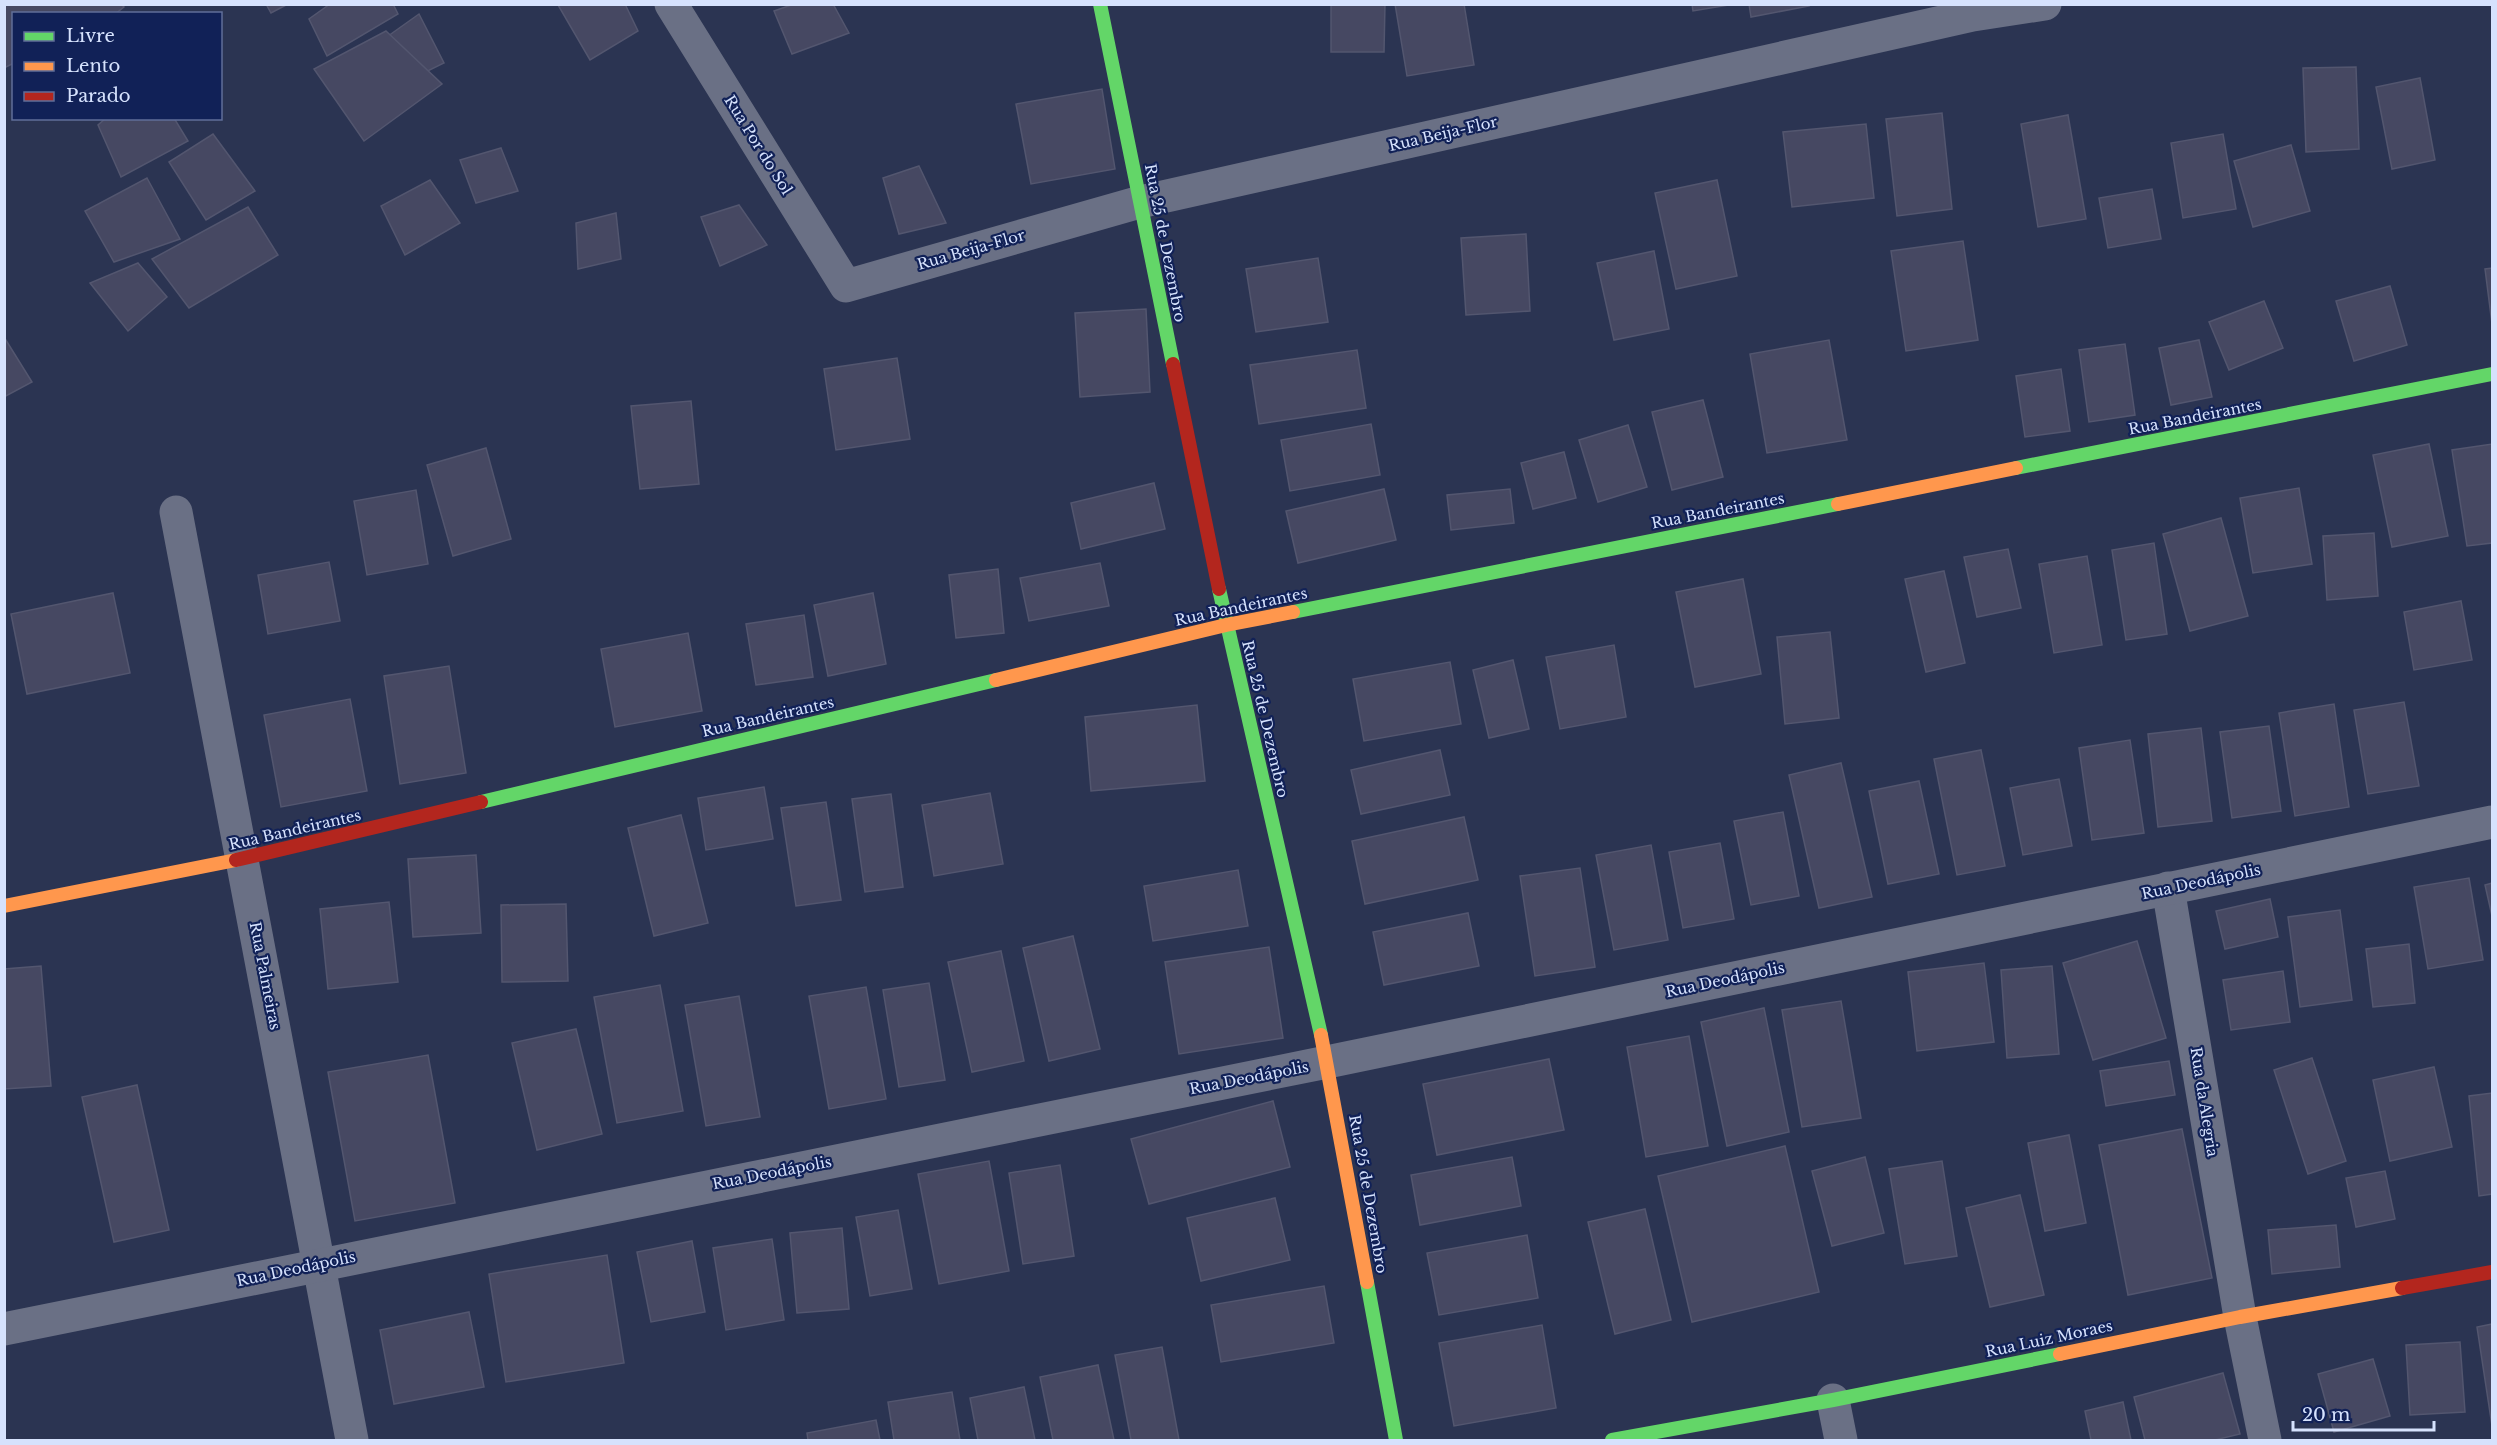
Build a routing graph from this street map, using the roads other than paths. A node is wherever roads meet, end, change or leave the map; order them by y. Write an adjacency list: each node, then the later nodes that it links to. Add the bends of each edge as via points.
1 (671, 4): 6 (street, Rua Por do Sol)
2 (1100, 4): 5 (street, Rua 25 de Dezembro)
3 (2045, 4): 4 (street, Rua Beija-Flor)
4 (1972, 10): 5 (street, Rua Beija-Flor)
5 (1140, 202): 6 (street, Rua Beija-Flor); 9 (street, Rua 25 de Dezembro)
6 (846, 286)
7 (2493, 374): 9 (street, Rua Bandeirantes)
8 (176, 512): 11 (street, Rua Palmeiras)
9 (1226, 625): 11 (street, Rua Bandeirantes); 14 (street, Rua 25 de Dezembro)
10 (2493, 822): 12 (street, Rua Deodápolis)
11 (243, 859): 13 (street, Rua Bandeirantes); 15 (street, Rua Palmeiras)
12 (2168, 888): 14 (street, Rua Deodápolis); 17 (street, Rua da Alegria)
13 (4, 906)
14 (1327, 1062): 15 (street, Rua Deodápolis); 21 (street, Rua 25 de Dezembro)
15 (319, 1264): 18 (street, Rua Deodápolis); 20 (street, Rua Palmeiras)
16 (2493, 1272): 17 (street, Rua Luiz Moraes)
17 (2240, 1317): 19 (street, Rua Luiz Moraes); 24 (street, Rua da Alegria)
18 (4, 1329)
19 (1833, 1400): 22 (street, Rua Luiz Moraes); 23 (street)
20 (352, 1440)
21 (1395, 1440)
22 (1612, 1440)
23 (1841, 1440)
24 (2265, 1440)

